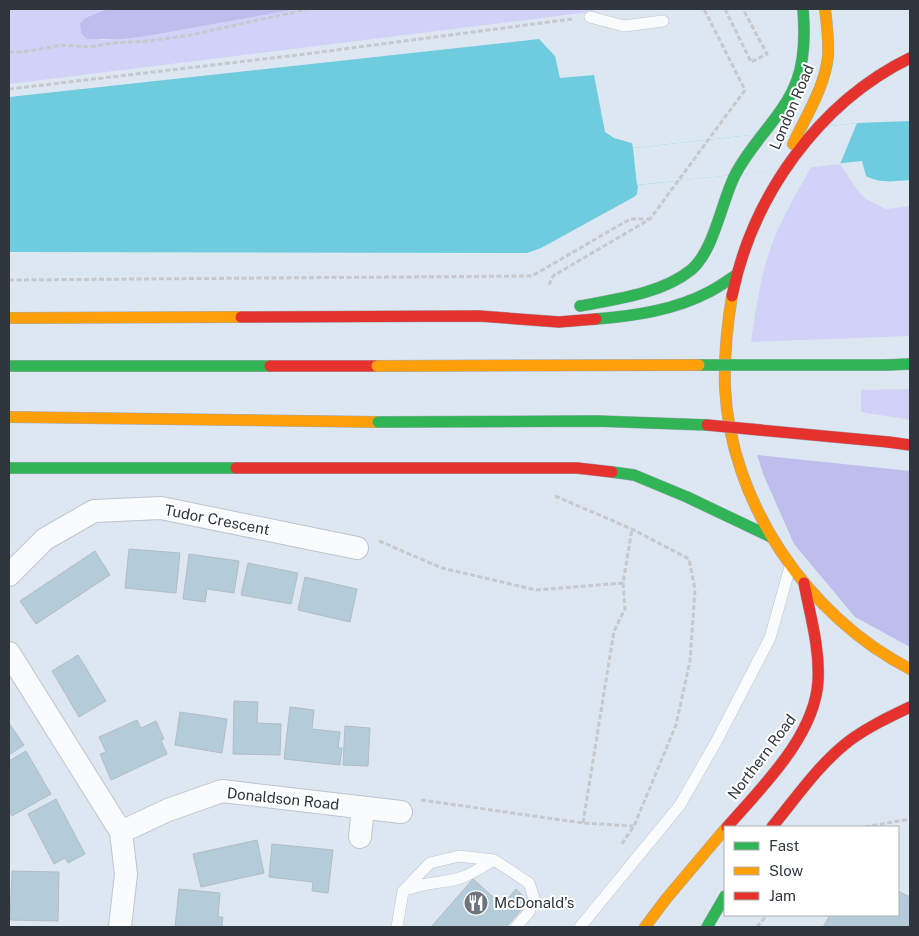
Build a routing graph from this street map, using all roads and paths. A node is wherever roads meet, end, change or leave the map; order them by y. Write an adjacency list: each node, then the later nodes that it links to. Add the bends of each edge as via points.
1 (308, 9): 9 (path, via 150,41 90,47 64,45)
2 (704, 9): 13 (path, via 745,90)
3 (724, 9): 4 (path, via 751,62 767,54)
4 (743, 9)
5 (803, 9): 17 (main road, via 805,38 801,67 789,97 749,150 726,193 707,250 692,270 650,290)
6 (825, 9): 12 (main road, London Road, via 827,61 822,83)
7 (590, 17): 8 (lane, via 624,26); 11 (path)
8 (663, 21)
9 (9, 52)
10 (910, 58): 12 (main road, via 865,86 833,112 802,145)
11 (9, 89)
12 (775, 184): 14 (main road, via 751,230)
13 (650, 219): 15 (path, via 630,219 532,276); 16 (path, via 553,276)
14 (736, 275): 19 (main road, via 709,292 670,307 622,317 560,322); 28 (main road, via 725,350 726,402 745,480)
15 (9, 280)
16 (549, 284)
17 (565, 308)
18 (547, 310): 19 (main road)
19 (479, 316): 20 (main road)
20 (9, 318)
21 (910, 364): 22 (main road, bridge)
22 (9, 366)
23 (9, 417): 24 (main road, bridge, via 378,422 607,421 725,426)
24 (910, 445)
25 (9, 468): 28 (main road, via 577,468 634,475)
26 (550, 494): 27 (path)
27 (632, 529): 32 (path); 41 (path, via 689,558 695,590 690,661 676,725)
28 (771, 536): 30 (main road)
29 (356, 548): 31 (street, Tudor Crescent, via 160,508 94,511 45,539); 32 (path, via 362,534 442,568 536,590)
30 (790, 567): 33 (main road); 56 (lane, via 770,638 680,805)
31 (9, 576)
32 (623, 583): 40 (path, via 625,609 614,631)
33 (804, 583): 35 (main road, via 828,610 862,639); 42 (main road, Northern Road, via 817,664 817,692 809,719 792,747)
34 (9, 653): 46 (street)
35 (910, 669)
36 (910, 708): 43 (main road, via 885,718 841,748)
37 (363, 808): 38 (street, Donaldson Road); 46 (street, Donaldson Road, via 222,791 168,810); 47 (street)
38 (401, 812): 40 (path, via 403,798)
39 (910, 819): 44 (path)
40 (583, 823): 41 (path)
41 (634, 826): 48 (path)
42 (728, 826)
43 (773, 826)
44 (871, 826)
45 (724, 830): 57 (main road, Northern Road)
46 (121, 832): 53 (street, via 126,874)
47 (360, 836)
48 (618, 850)
49 (494, 860): 50 (lane, via 463,877 422,883); 50 (lane, via 459,856 430,863); 55 (lane, via 529,883 534,898 529,912)
50 (403, 891): 54 (lane)
51 (724, 898): 58 (main road)
52 (766, 916): 59 (path)
53 (120, 927)
54 (397, 927)
55 (516, 927)
56 (580, 927)
57 (645, 927)
58 (707, 927)
59 (757, 927)

